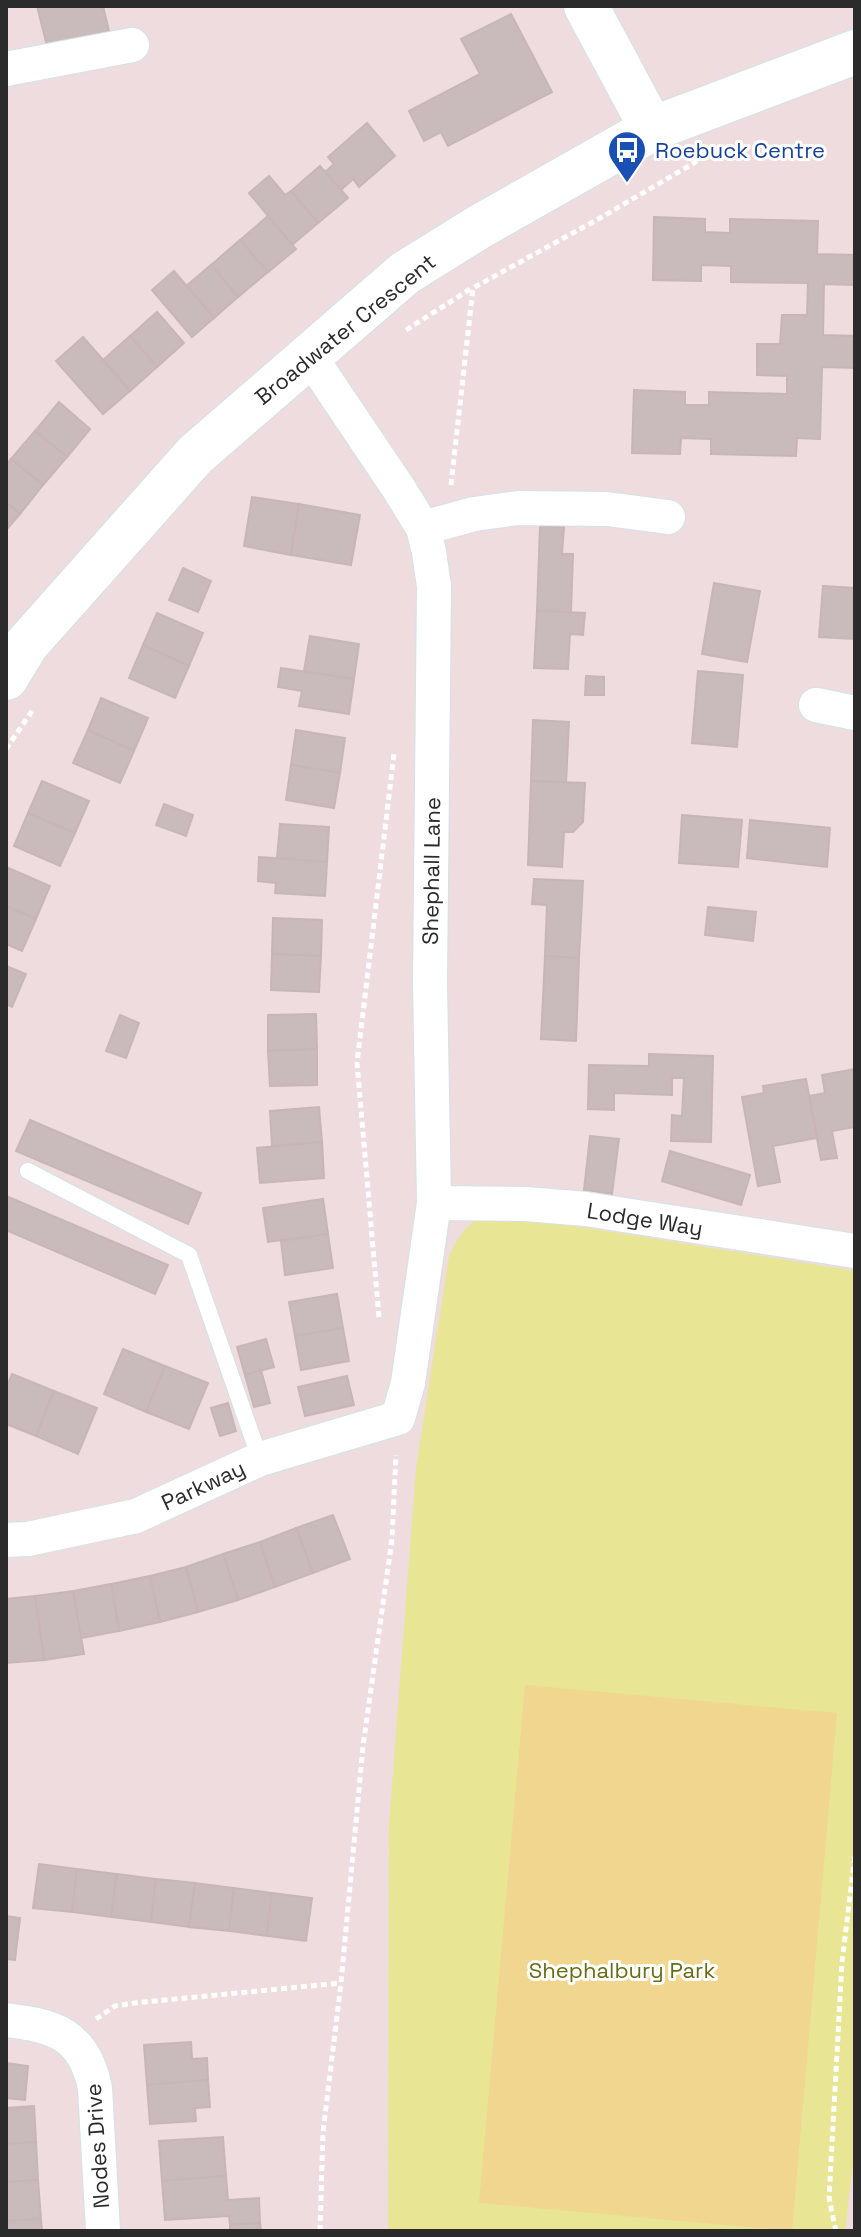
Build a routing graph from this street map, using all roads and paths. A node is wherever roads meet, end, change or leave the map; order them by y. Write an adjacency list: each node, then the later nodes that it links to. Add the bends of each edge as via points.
1 (586, 6): 5 (street)
2 (132, 45): 4 (street)
3 (855, 52): 5 (street, Broadwater Crescent)
4 (6, 69)
5 (652, 129): 9 (street, Broadwater Crescent, via 405,273)
6 (712, 153): 7 (path)
7 (473, 288): 8 (path); 11 (path, via 449,501)
8 (396, 336)
9 (309, 355): 11 (street, Shephall Lane); 12 (street, Broadwater Crescent, via 195,455 26,645)
10 (668, 517): 11 (street, via 607,509 518,508)
11 (423, 528): 18 (street, Shephall Lane, via 434,586)
12 (21, 692): 15 (path)
13 (816, 705): 14 (street)
14 (855, 713)
15 (6, 749)
16 (394, 752): 20 (path, via 357,1063)
17 (28, 1171): 22 (lane, via 189,1255)
18 (434, 1203): 19 (street, Lodge Way, via 586,1209); 21 (street, Shephall Lane, via 408,1383)
19 (855, 1251)
20 (380, 1329)
21 (398, 1418): 22 (street, Parkway); 25 (path, via 392,1539 363,1746)
22 (260, 1459): 23 (street, Parkway, via 136,1516)
23 (6, 1540)
24 (855, 1855): 30 (path, via 842,1962 829,2198)
25 (341, 1983): 27 (path, via 115,2006); 29 (path, via 323,2132)
26 (6, 2020): 27 (street, via 45,2026)
27 (70, 2039): 28 (street, Nodes Drive, via 91,2069 95,2088)
28 (103, 2231)
29 (320, 2231)
30 (836, 2231)

